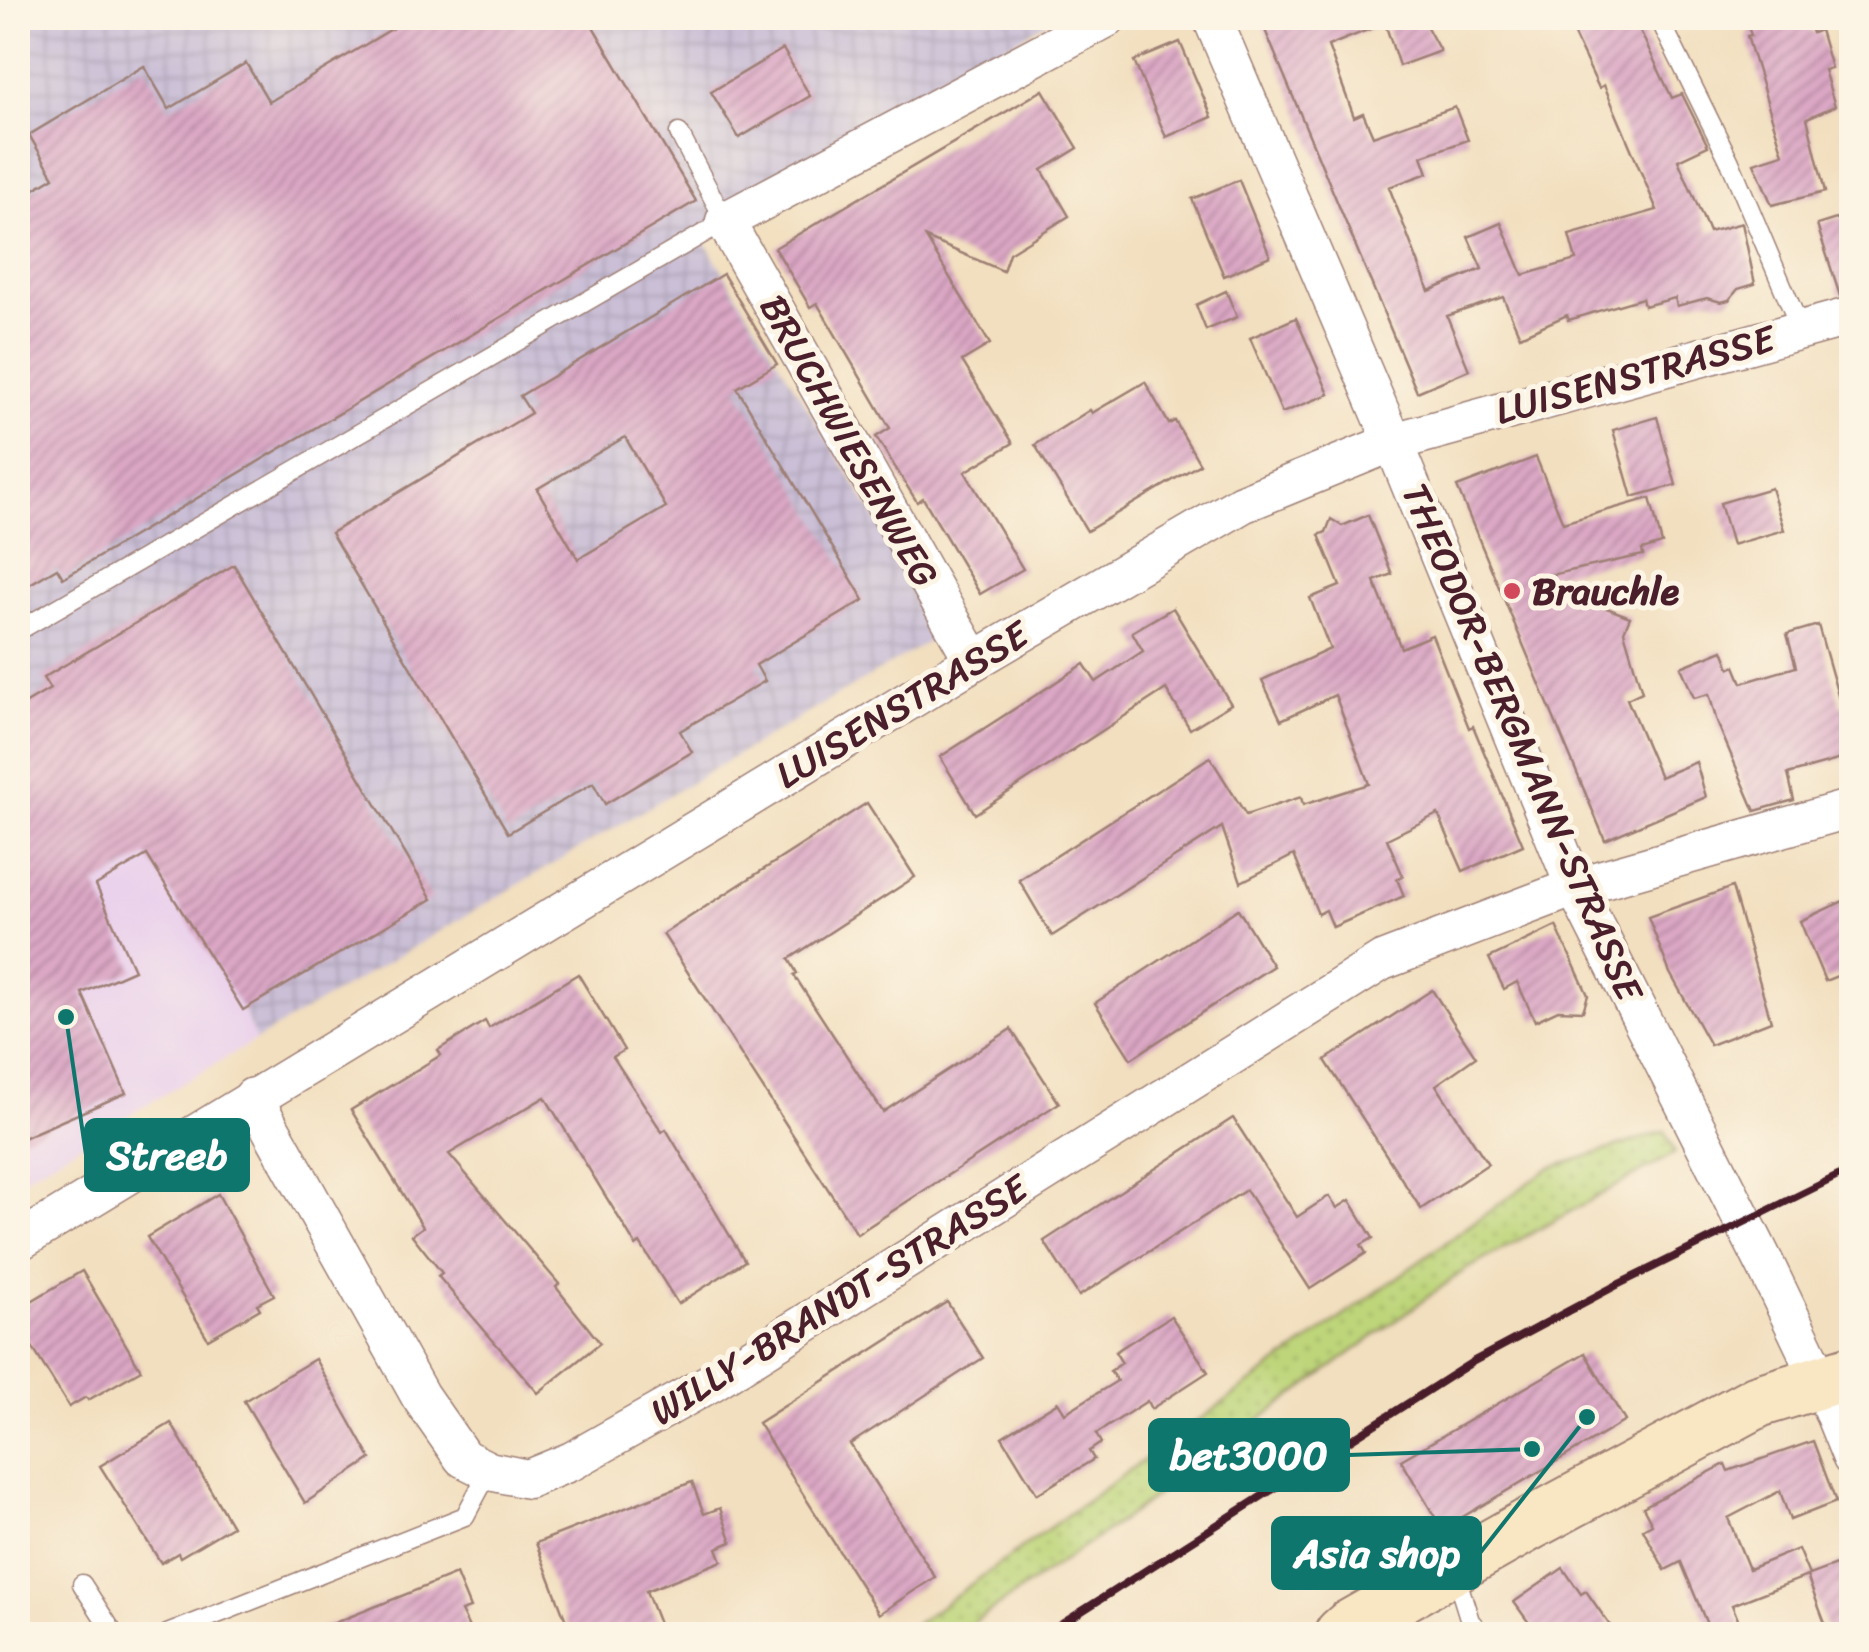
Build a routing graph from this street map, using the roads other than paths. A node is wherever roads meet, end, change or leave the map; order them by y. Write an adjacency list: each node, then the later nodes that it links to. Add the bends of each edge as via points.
1 (1107, 18): 5 (street)
2 (1212, 18): 8 (street, THEODOR-BERGMANN-STRASSE)
3 (1659, 18): 7 (lane)
4 (679, 133): 5 (lane)
5 (725, 220): 9 (lane); 10 (street, BRUCHWIESENWEG)
6 (1852, 316): 7 (street, LUISENSTRASSE)
7 (1801, 330): 8 (street, LUISENSTRASSE)
8 (1393, 442): 10 (street, LUISENSTRASSE, via 1242,504); 12 (street, THEODOR-BERGMANN-STRASSE)
9 (18, 631)
10 (974, 661): 13 (street, LUISENSTRASSE)
11 (1852, 808): 12 (street, WILLY-BRANDT-STRASSE)
12 (1575, 886): 15 (street, THEODOR-BERGMANN-STRASSE, via 1697,1126); 17 (street, WILLY-BRANDT-STRASSE, via 1382,961 712,1382 572,1461 528,1479)
13 (253, 1097): 14 (street, LUISENSTRASSE); 17 (street, via 420,1396 463,1458)
14 (18, 1242)
15 (1836, 1376): 16 (street, THEODOR-BERGMANN-STRASSE); 18 (street, via 1758,1402)
16 (1852, 1458)
17 (489, 1471): 21 (lane, via 464,1516)
18 (1453, 1567): 22 (street); 23 (lane, via 1470,1621)
19 (82, 1584): 20 (lane)
20 (114, 1634)
21 (167, 1634)
22 (1341, 1634)
23 (1482, 1634)

